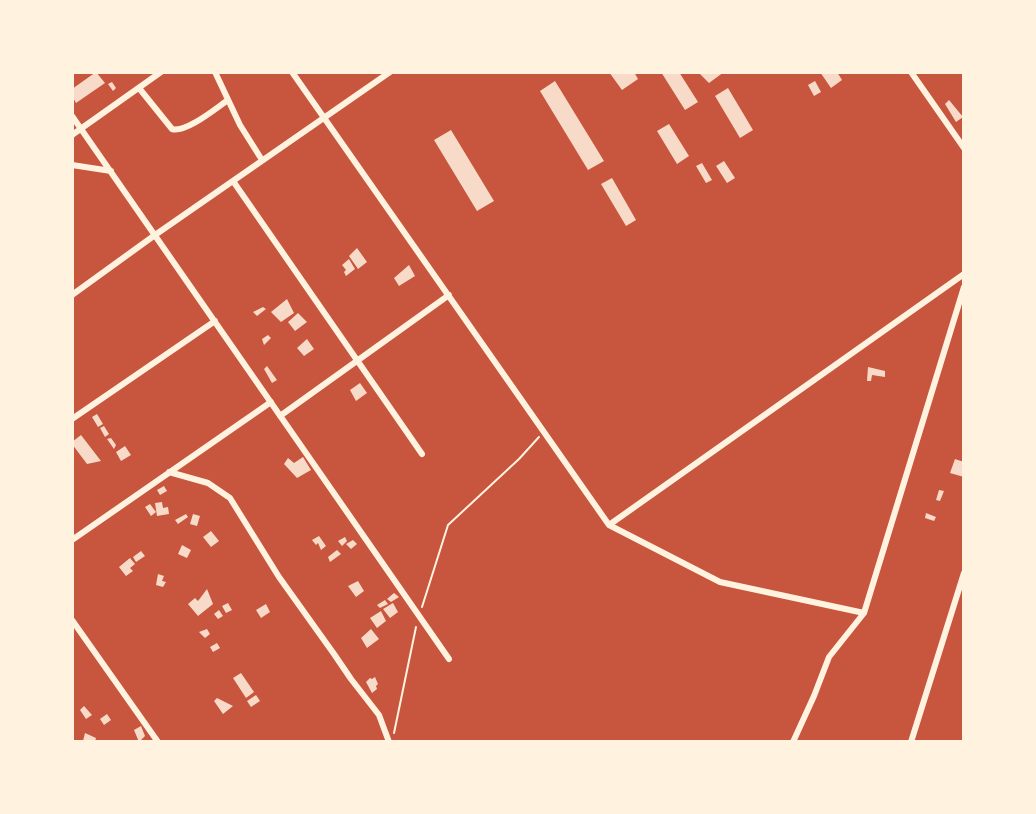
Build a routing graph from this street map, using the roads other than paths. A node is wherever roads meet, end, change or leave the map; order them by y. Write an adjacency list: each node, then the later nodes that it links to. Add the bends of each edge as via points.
1 (160, 72): 6 (street)
2 (215, 72): 7 (street)
3 (292, 72): 9 (street)
4 (390, 72): 9 (street)
5 (911, 72): 12 (street)
6 (139, 88): 7 (street, via 172,129 178,131); 10 (street)
7 (228, 100): 13 (street)
8 (72, 116): 10 (street)
9 (324, 117): 13 (street); 20 (street)
10 (81, 129): 11 (street); 15 (street)
11 (72, 135)
12 (964, 148)
13 (262, 160): 16 (street)
14 (72, 165): 15 (street)
15 (111, 171): 17 (street)
16 (232, 181): 17 (street); 23 (street)
17 (155, 235): 21 (street); 22 (street)
18 (964, 274): 29 (street)
19 (964, 287): 32 (street)
20 (449, 295): 23 (street); 29 (street)
21 (72, 296)
22 (215, 321): 24 (street); 26 (street)
23 (357, 361): 25 (street); 27 (street)
24 (271, 402): 25 (street); 28 (street)
25 (280, 416): 34 (street)
26 (72, 419)
27 (422, 454)
28 (169, 472): 30 (street); 36 (street, via 208,483 230,498 279,577 379,715)
29 (609, 525): 32 (street, via 720,582)
30 (72, 540)
31 (964, 573): 38 (street)
32 (864, 614): 37 (street, via 829,657)
33 (72, 620): 35 (street)
34 (449, 659)
35 (158, 742)
36 (391, 742)
37 (793, 742)
38 (910, 742)

